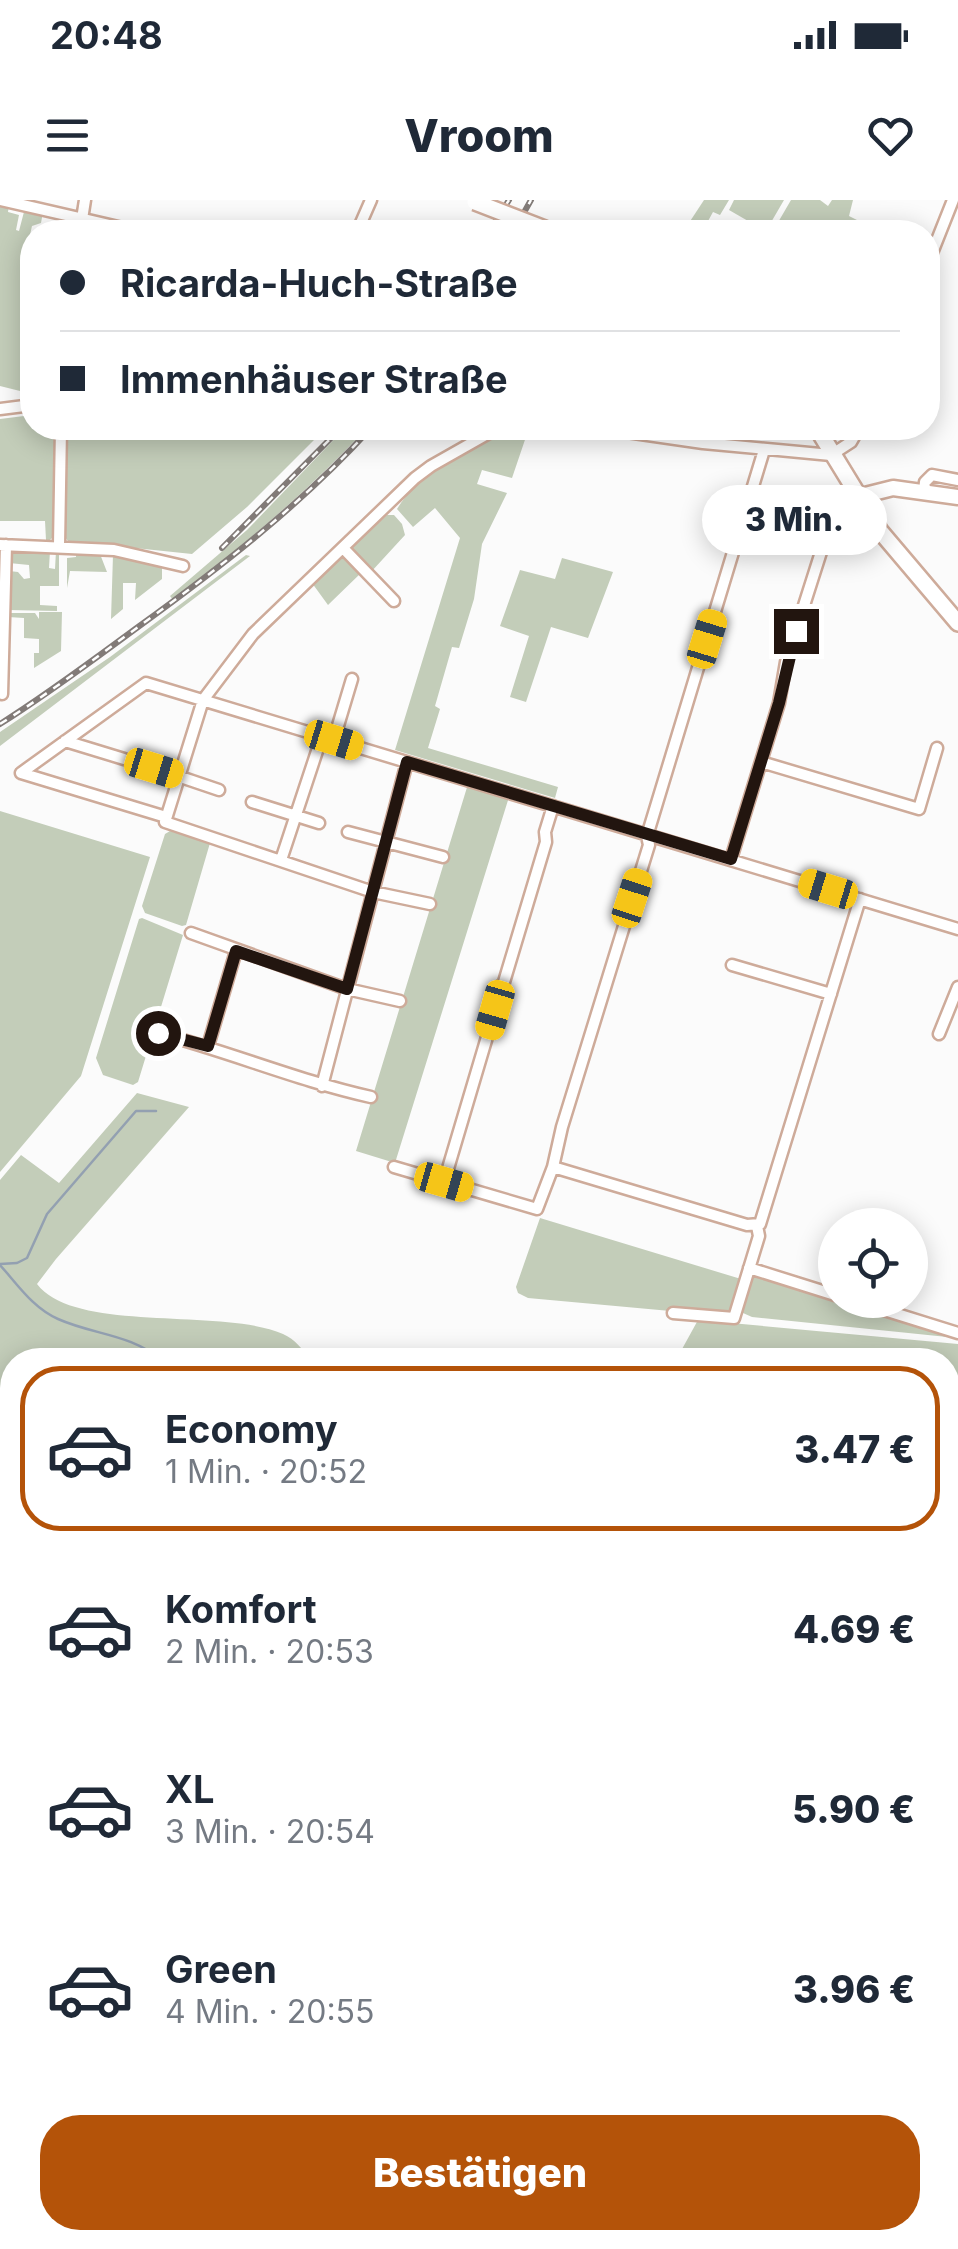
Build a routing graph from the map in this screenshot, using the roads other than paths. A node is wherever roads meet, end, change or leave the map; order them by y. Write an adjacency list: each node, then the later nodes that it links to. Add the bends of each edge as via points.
1 (1, 200): 5 (street)
2 (86, 200): 5 (street)
3 (953, 200): 8 (street)
4 (473, 201): 7 (main road, bridge)
5 (82, 219): 6 (street)
6 (86, 220)
7 (522, 220)
8 (940, 232)
9 (61, 440): 21 (street)
10 (477, 440): 22 (street, via 430,466)
11 (689, 440): 14 (street)
12 (823, 440): 15 (main road)
13 (852, 440): 15 (street)
14 (764, 450): 15 (street); 45 (street)
15 (831, 455): 18 (main road)
16 (958, 480): 17 (street, via 932,475)
17 (924, 491): 18 (street, via 887,488); 19 (street)
18 (857, 497): 25 (main road); 35 (street, via 835,508)
19 (958, 497)
20 (3, 545): 21 (street); 27 (street)
21 (59, 546): 23 (street)
22 (343, 548): 24 (street); 28 (street, via 252,634)
23 (183, 566)
24 (394, 601)
25 (958, 623)
26 (352, 679): 30 (street)
27 (2, 694)
28 (203, 700): 29 (street); 31 (street, via 146,683); 37 (street)
29 (322, 736): 30 (street); 41 (street)
30 (334, 740): 34 (street)
31 (65, 741): 33 (street); 42 (street, via 21,772)
32 (938, 748): 35 (street, via 918,809)
33 (124, 759)
34 (407, 762): 40 (street); 46 (street)
35 (761, 762): 48 (street)
36 (154, 768): 37 (street)
37 (179, 776): 38 (street); 42 (street)
38 (218, 790)
39 (252, 802): 41 (street)
40 (553, 806): 45 (street); 68 (street)
41 (295, 817): 43 (street); 49 (street)
42 (166, 820): 49 (street)
43 (320, 823)
44 (348, 832): 46 (street)
45 (647, 836): 48 (street); 67 (street)
46 (386, 842): 47 (street); 50 (street)
47 (444, 857)
48 (731, 859): 51 (street)
49 (282, 860): 50 (street)
50 (373, 892): 52 (street); 58 (street)
51 (860, 899): 53 (street); 59 (street)
52 (430, 904)
53 (958, 929)
54 (190, 933): 55 (street)
55 (236, 951): 58 (street); 63 (street)
56 (732, 964): 59 (street)
57 (958, 987): 62 (street)
58 (347, 989): 60 (street); 64 (street)
59 (831, 994): 69 (street, via 762,1221)
60 (400, 1001)
61 (158, 1033): 63 (street)
62 (939, 1034)
63 (208, 1046): 64 (street)
64 (322, 1086): 65 (street)
65 (371, 1097)
66 (394, 1167): 68 (street)
67 (553, 1167): 68 (street, via 537,1209); 69 (street)
68 (444, 1182)
69 (752, 1225): 70 (street, via 759,1236)
70 (749, 1268): 71 (street); 72 (street, via 734,1318)
71 (818, 1290)
72 (672, 1312)
73 (910, 1318): 74 (street)
74 (958, 1333)

